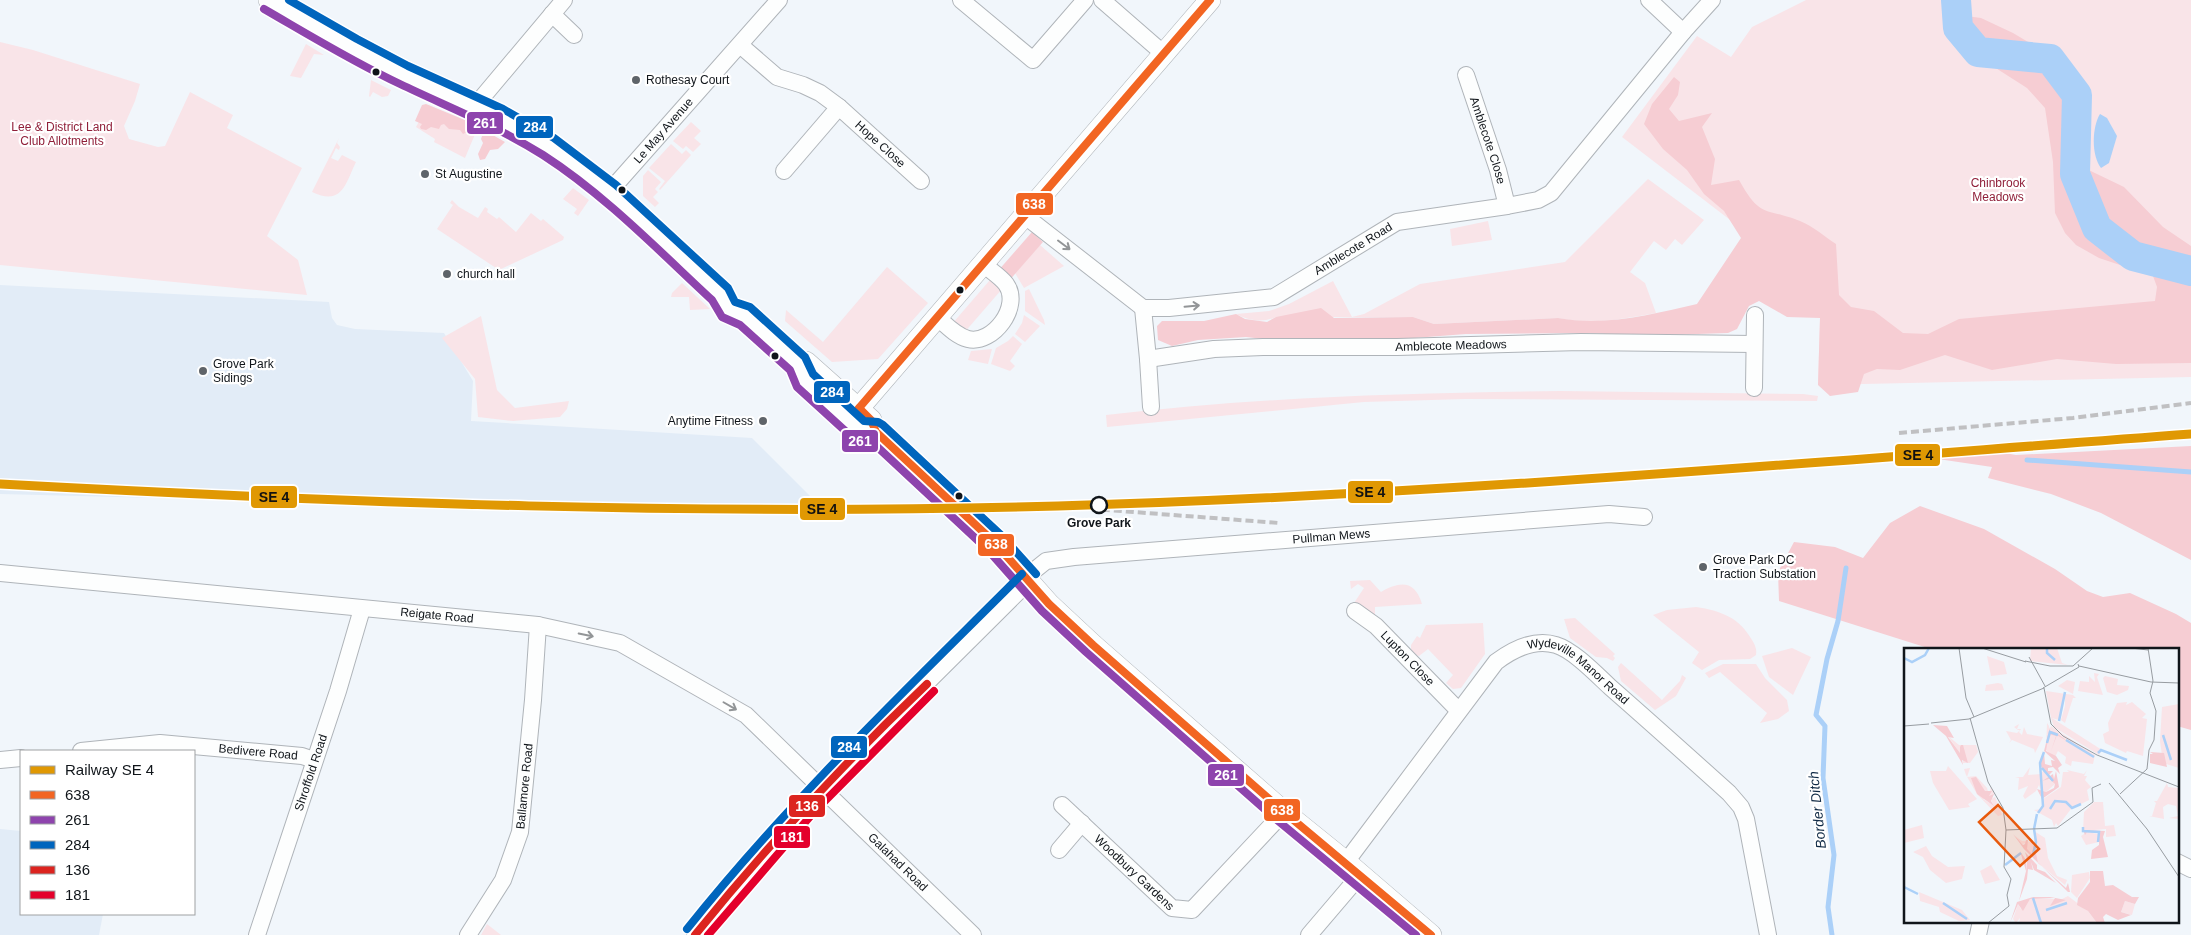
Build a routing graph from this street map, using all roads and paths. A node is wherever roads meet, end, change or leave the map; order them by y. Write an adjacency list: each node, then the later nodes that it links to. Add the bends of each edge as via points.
1 (269, 0): 16 (main road, via 375,60)
2 (564, 0): 10 (street)
3 (779, 0): 13 (street, Le May Avenue)
4 (960, 0): 5 (street, via 1033,60)
5 (1085, 0)
6 (1102, 0): 14 (street)
7 (1210, 0): 14 (main road)
8 (1649, 0): 11 (street)
9 (1712, 0): 11 (street, Amblecote Road)
10 (552, 14): 12 (street); 16 (street)
11 (1683, 32): 21 (street, Amblecote Road, via 1556,188 1543,198)
12 (574, 35)
13 (740, 45): 17 (street, Hope Close, via 777,77 820,93); 20 (street, Le May Avenue)
14 (1164, 54): 22 (main road)
15 (1466, 75): 21 (street, Amblecote Close)
16 (475, 106): 20 (main road, via 549,147)
17 (839, 107): 18 (street); 19 (street, Hope Close)
18 (784, 171)
19 (921, 181)
20 (608, 192): 31 (main road, via 720,295 731,295 744,306 738,315 798,364 806,362)
21 (1507, 206): 24 (street, Amblecote Road, one-way to 21, via 1274,297 1397,222)
22 (1025, 216): 23 (main road); 24 (street, one-way to 24)
23 (983, 264): 26 (main road); 26 (street, via 1006,284 1009,292 1008,310 1000,325 984,338 968,339)
24 (1143, 308): 28 (street)
25 (1755, 315): 27 (street)
26 (937, 317): 31 (main road)
27 (1754, 344): 28 (street, Amblecote Meadows, via 1581,342 1255,347); 29 (street)
28 (1148, 359): 30 (street)
29 (1754, 388)
30 (1151, 407)
31 (849, 410): 34 (main road, via 871,420 876,432 1000,548)
32 (1644, 517): 34 (street, Pullman Mews, via 1609,514 1074,558 1046,561)
33 (0, 573): 35 (street, Reigate Road)
34 (1028, 579): 43 (street, Pullman Mews); 45 (main road, via 1093,645)
35 (362, 608): 37 (street, Reigate Road); 42 (street, Shroffold Road)
36 (1355, 611): 38 (street, Lupton Close, via 1376,626)
37 (538, 625): 43 (street, Reigate Road, one-way to 43, via 620,643 746,715); 54 (street, Ballamore Road, via 520,832 503,880)
38 (1458, 710): 49 (street, Wydeville Manor Road); 58 (street, Wydeville Manor Road, via 1496,662 1511,651 1525,645 1556,645 1575,657 1741,807)
39 (91, 750): 42 (street, Bedivere Road, via 160,743 302,756)
40 (20, 758): 41 (street)
41 (0, 760)
42 (314, 760): 53 (street, Shroffold Road)
43 (822, 791): 55 (street, Pullman Mews, via 734,885); 56 (street, Galahad Road)
44 (1062, 805): 46 (street, Woodbury Gardens)
45 (1284, 812): 46 (street, Woodbury Gardens, via 1191,916 1172,908); 49 (main road)
46 (1082, 823): 47 (street)
47 (1060, 850)
48 (2178, 862): 50 (street)
49 (1354, 868): 52 (street, Wydeville Manor Road); 57 (main road)
50 (2191, 869)
51 (1981, 922): 59 (street)
52 (1302, 933)
53 (257, 935)
54 (468, 935)
55 (695, 935)
56 (973, 935)
57 (1431, 935)
58 (1768, 935)
59 (1978, 935)

